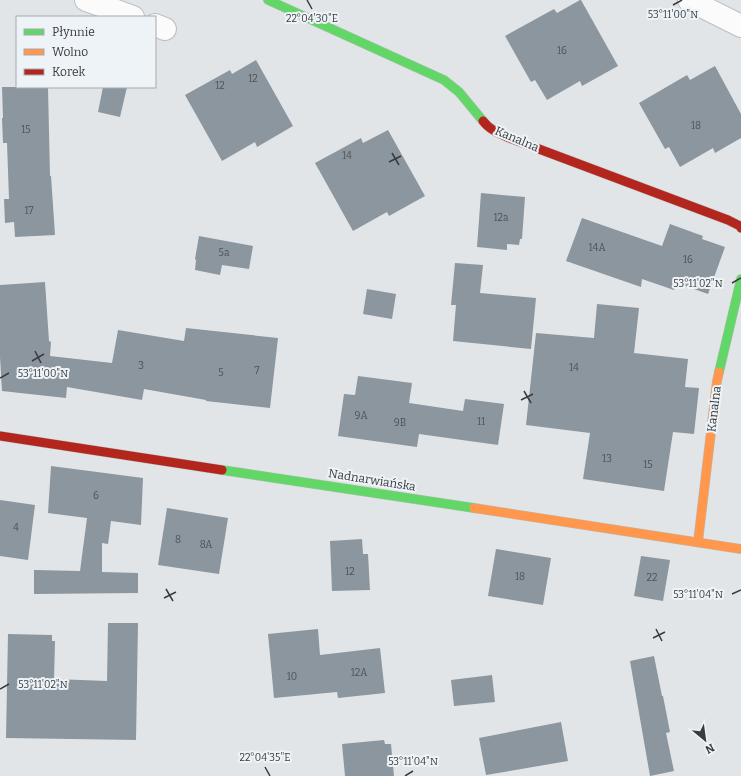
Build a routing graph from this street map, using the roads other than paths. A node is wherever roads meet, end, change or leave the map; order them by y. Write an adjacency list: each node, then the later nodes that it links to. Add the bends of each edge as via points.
1 (86, 0): 5 (street)
2 (268, 0): 6 (street, Kanalna, via 444,80 459,92 485,124 501,134 728,220)
3 (689, 0): 4 (street)
4 (731, 14)
5 (130, 16)
6 (741, 228)
7 (741, 279): 9 (street, Kanalna, via 717,381)
8 (0, 436): 9 (street, Nadnarwiańska)
9 (698, 542): 10 (street, Nadnarwiańska)
10 (741, 549)

